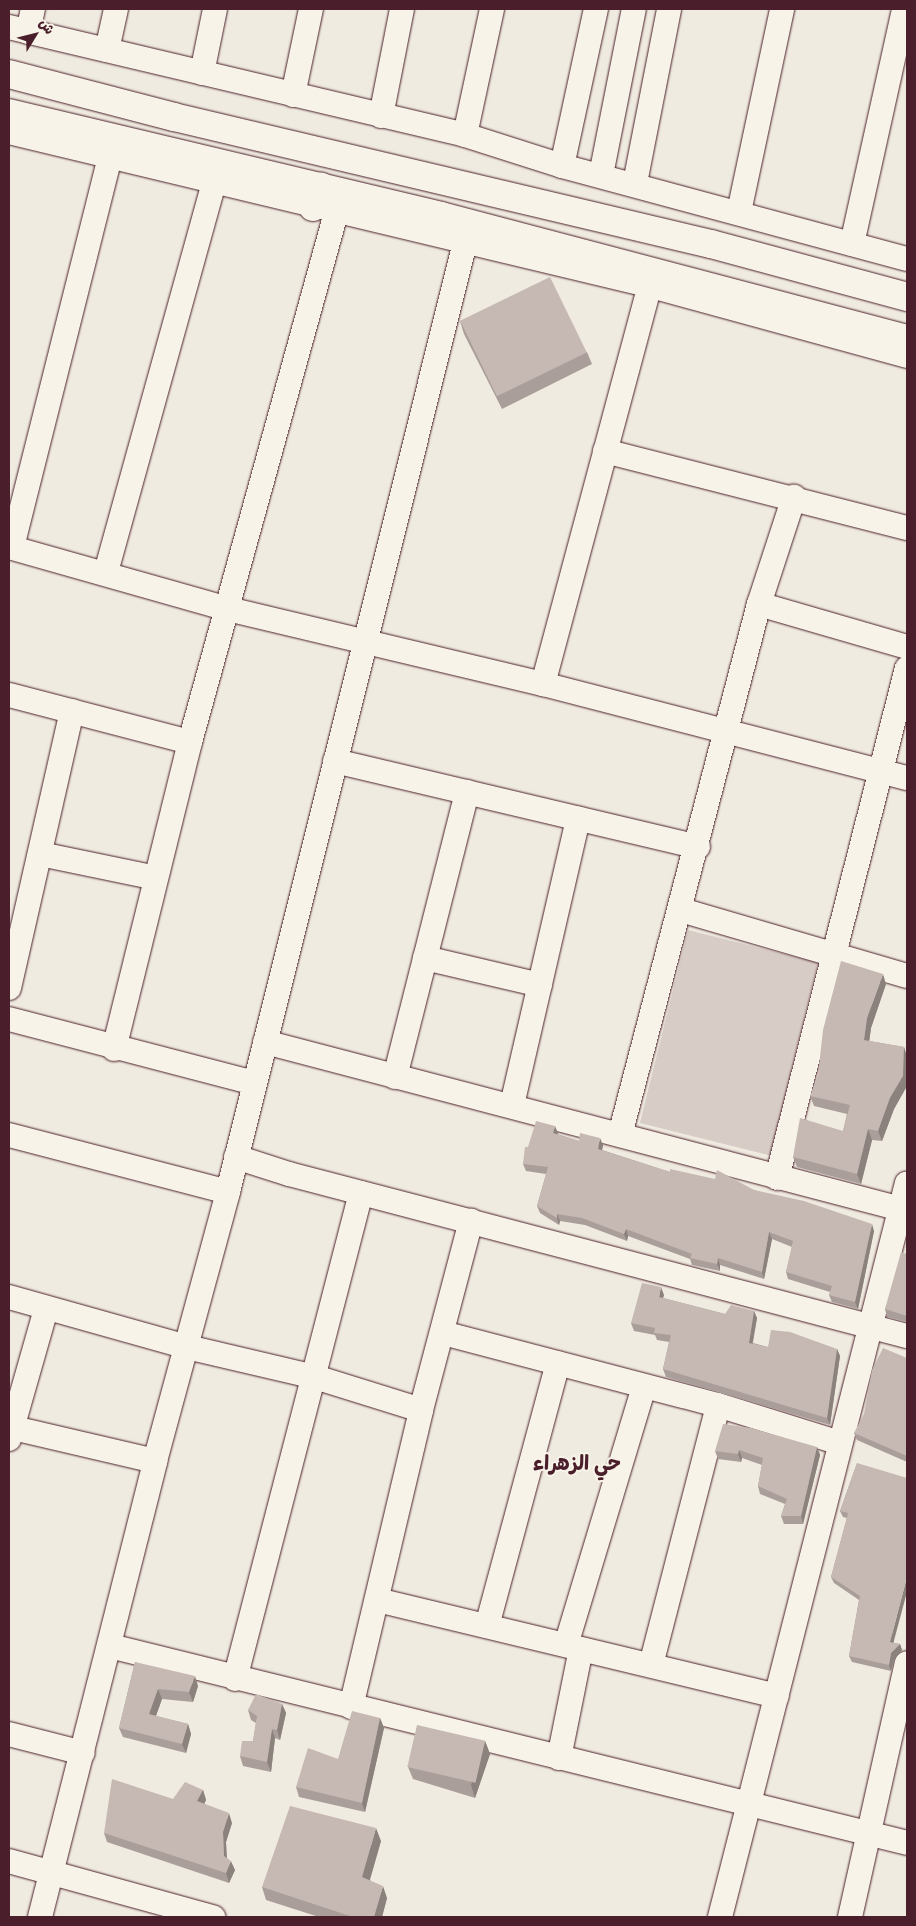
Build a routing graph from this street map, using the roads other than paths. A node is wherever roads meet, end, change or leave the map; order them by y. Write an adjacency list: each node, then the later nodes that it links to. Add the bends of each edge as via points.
1 (33, 9): 12 (street)
2 (116, 9): 13 (street)
3 (215, 9): 14 (street)
4 (310, 9): 16 (street)
5 (402, 9): 18 (street)
6 (492, 9): 20 (street)
7 (596, 9): 22 (street)
8 (634, 9): 23 (street)
9 (669, 9): 25 (street)
10 (782, 9): 27 (street)
11 (904, 9): 29 (street)
12 (19, 30): 13 (street)
13 (107, 50): 14 (street)
14 (202, 73): 16 (street)
15 (9, 74): 31 (main road, via 174,117 711,244)
16 (293, 94): 18 (street)
17 (9, 113): 26 (main road)
18 (381, 116): 20 (street)
19 (9, 132): 21 (street)
20 (464, 135): 22 (street)
21 (110, 157): 24 (street); 39 (street)
22 (562, 166): 23 (street)
23 (601, 175): 25 (street)
24 (214, 183): 26 (street); 40 (street)
25 (635, 183): 27 (street)
26 (323, 202): 28 (street); 34 (main road); 42 (street)
27 (740, 212): 29 (street)
28 (465, 243): 34 (street); 43 (street)
29 (852, 244): 30 (street)
30 (907, 259)
31 (907, 297)
32 (646, 299): 36 (street)
33 (907, 339): 34 (main road)
34 (881, 340): 35 (street)
35 (907, 356)
36 (605, 451): 37 (street); 46 (street)
37 (794, 497): 38 (street); 41 (street)
38 (907, 528)
39 (10, 547): 40 (street)
40 (106, 572): 42 (street)
41 (760, 604): 44 (street); 49 (street)
42 (228, 609): 43 (street); 50 (street)
43 (364, 641): 46 (street); 51 (street)
44 (907, 646)
45 (907, 668): 52 (street)
46 (543, 684): 49 (street)
47 (9, 695): 48 (street)
48 (72, 711): 50 (street); 57 (street)
49 (726, 733): 52 (street); 56 (street)
50 (190, 742): 58 (street)
51 (335, 761): 54 (street); 66 (street)
52 (880, 771): 53 (street); 60 (street)
53 (907, 778)
54 (467, 792): 55 (street); 61 (street)
55 (578, 819): 56 (street); 63 (street)
56 (698, 847): 59 (street)
57 (40, 854): 58 (street); 64 (street)
58 (156, 878): 67 (street)
59 (681, 910): 60 (street); 72 (street)
60 (833, 955): 62 (street); 74 (street)
61 (426, 958): 63 (street); 68 (street)
62 (907, 976)
63 (540, 985): 70 (street)
64 (9, 988)
65 (9, 1019): 67 (street)
66 (265, 1042): 68 (street); 69 (street)
67 (114, 1048): 69 (street)
68 (395, 1077): 70 (street)
69 (255, 1083): 73 (street)
70 (512, 1105): 72 (street)
71 (9, 1135): 76 (street)
72 (620, 1136): 74 (street)
73 (236, 1156): 76 (street); 77 (street)
74 (776, 1178): 78 (street)
75 (907, 1183): 78 (street)
76 (228, 1192): 85 (street)
77 (361, 1193): 79 (street); 87 (street)
78 (902, 1214): 82 (street)
79 (471, 1221): 82 (street); 83 (street)
80 (9, 1297): 81 (street)
81 (46, 1309): 85 (street); 91 (street)
82 (870, 1326): 84 (street); 92 (street)
83 (443, 1333): 86 (street); 90 (street)
84 (907, 1336)
85 (187, 1347): 87 (street); 93 (street)
86 (558, 1363): 88 (street); 95 (street)
87 (315, 1377): 90 (street); 100 (street)
88 (644, 1386): 89 (street); 97 (street)
89 (718, 1405): 92 (street); 99 (street)
90 (421, 1410): 94 (street)
91 (10, 1431): 93 (street)
92 (840, 1443): 101 (street)
93 (155, 1461): 96 (street)
94 (377, 1600): 95 (street); 102 (street)
95 (487, 1626): 97 (street)
96 (110, 1646): 100 (street); 105 (street)
97 (573, 1647): 99 (street); 106 (street)
98 (907, 1663): 104 (street)
99 (651, 1665): 101 (street)
100 (235, 1679): 102 (street)
101 (777, 1696): 107 (street)
102 (351, 1707): 106 (street)
103 (9, 1734): 105 (street)
104 (899, 1734): 108 (street)
105 (83, 1753): 111 (street)
106 (559, 1758): 107 (street)
107 (748, 1804): 108 (street); 115 (street)
108 (868, 1834): 109 (street); 116 (street)
109 (907, 1843)
110 (9, 1861): 111 (street)
111 (52, 1872): 112 (street); 113 (street)
112 (167, 1911): 114 (street)
113 (40, 1917)
114 (213, 1917)
115 (720, 1917)
116 (850, 1917)

